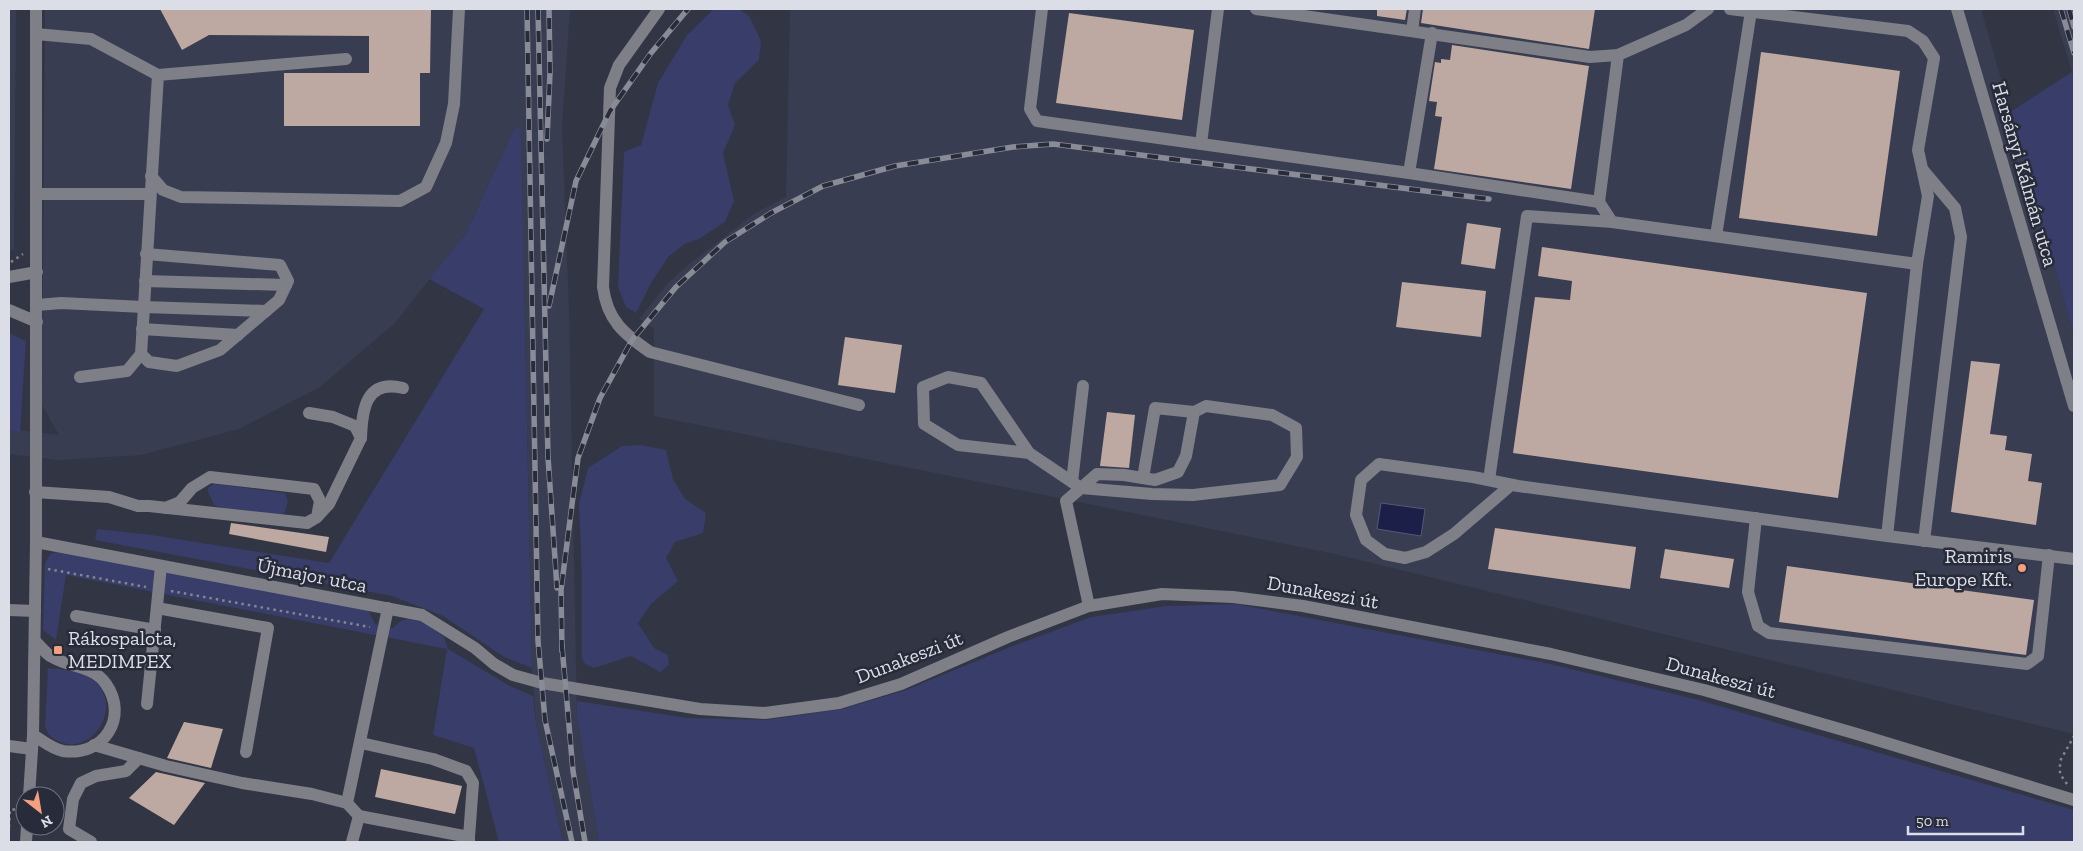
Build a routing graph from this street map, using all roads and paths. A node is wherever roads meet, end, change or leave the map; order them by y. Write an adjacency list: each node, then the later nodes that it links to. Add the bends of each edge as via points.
1 (36, 9): 14 (street)
2 (459, 9): 22 (street, via 454,104 446,144 426,187 418,192 400,201 181,196 162,190)
3 (659, 9): 47 (street, via 619,65 610,88 605,305 632,340 650,352)
4 (1042, 9): 19 (street, via 1030,109 1037,122)
5 (1218, 9): 19 (street)
6 (1256, 9): 12 (street)
7 (1414, 9): 13 (street)
8 (1708, 9): 16 (street, via 1686,24)
9 (1730, 9): 11 (street)
10 (1957, 9): 48 (street, Harsányi Kálmán utca)
11 (1751, 11): 20 (street, via 1908,31 1923,41 1934,58 1918,150); 27 (street)
12 (1305, 12): 13 (street)
13 (1412, 31): 15 (street)
14 (36, 34): 18 (street, via 91,39); 23 (street)
15 (1432, 34): 16 (street, via 1590,57); 21 (street)
16 (1618, 55): 25 (street)
17 (346, 59): 18 (street)
18 (158, 75): 22 (street)
19 (1201, 144): 21 (street)
20 (1922, 170): 31 (street, via 1928,196); 62 (street, via 1955,208 1961,237)
21 (1409, 173): 25 (street)
22 (151, 176): 24 (street)
23 (36, 194): 24 (street); 32 (street)
24 (150, 194): 29 (street)
25 (1599, 202): 26 (street)
26 (1612, 222): 27 (street); 54 (street, via 1527,216)
27 (1716, 236): 31 (street)
28 (25, 253): 30 (path)
29 (146, 254): 34 (street); 35 (street, via 280,265 288,281)
30 (9, 262)
31 (1917, 264): 61 (street)
32 (37, 272): 33 (street); 36 (street)
33 (9, 277)
34 (145, 281): 35 (street); 37 (street)
35 (286, 285): 39 (street, via 279,300)
36 (37, 305): 37 (street); 40 (street)
37 (144, 307): 39 (street); 41 (street)
38 (9, 310): 40 (street)
39 (266, 311): 42 (street)
40 (36, 322): 57 (street)
41 (142, 328): 42 (street); 43 (street)
42 (238, 335): 43 (street, via 220,350 177,366 149,362)
43 (141, 354): 44 (street, via 127,372)
44 (80, 376)
45 (1083, 386): 55 (street)
46 (403, 388): 51 (street, via 389,385 377,389 367,399)
47 (859, 404)
48 (2074, 406)
49 (309, 412): 51 (street, via 354,426)
50 (1194, 412): 53 (street, via 1186,456 1178,472 1154,480); 53 (street, via 1155,408); 55 (street, via 1206,406 1272,415 1296,428 1298,457 1280,485 1193,495 1152,494)
51 (361, 438): 59 (street, via 329,504)
52 (1029, 453): 52 (street, via 958,445 924,424 923,387 948,377 981,383); 55 (street)
53 (1143, 478): 55 (street, via 1098,474)
54 (1489, 480): 56 (street); 56 (street, via 1379,464 1361,480 1356,516 1366,540 1385,554 1405,558 1426,552 1454,534)
55 (1076, 484): 69 (street, via 1066,502)
56 (1511, 484): 60 (street)
57 (35, 492): 58 (street, via 109,497 138,506); 63 (street)
58 (165, 508): 59 (street, via 307,524); 59 (street, via 180,502 192,488 210,477 314,488 320,500)
59 (317, 517)
60 (1756, 518): 61 (street); 64 (street, via 1748,592 1758,626 1770,633 2027,664 2038,656)
61 (1887, 536): 62 (street)
62 (1924, 541): 64 (street)
63 (36, 542): 66 (street, Újmajor utca); 67 (street)
64 (2049, 556): 65 (street)
65 (2074, 559)
66 (160, 566): 68 (street); 71 (street, Újmajor utca)
67 (36, 567): 68 (path); 73 (street)
68 (159, 589): 70 (street); 75 (path)
69 (1089, 606): 78 (street, Dunakeszi út, via 901,684 839,703 765,713 700,709); 89 (street, Dunakeszi út, via 1162,594 1233,597 1303,606 1551,654 1704,690)
70 (157, 608): 76 (street); 86 (street, via 268,628)
71 (388, 608): 75 (street); 78 (street, Újmajor utca, via 422,615 513,674)
72 (9, 610): 73 (street)
73 (35, 611): 77 (street)
74 (76, 616): 76 (street)
75 (384, 629): 82 (street)
76 (155, 630): 79 (street)
77 (35, 642): 80 (street); 83 (street, via 52,657 94,672 112,693 116,714 113,724)
78 (565, 687)
79 (147, 704)
80 (33, 735): 83 (street, via 64,751 85,750); 85 (street)
81 (2074, 736): 89 (path, via 2060,761 2060,774)
82 (360, 743): 90 (street); 94 (street, via 433,759 466,771 473,783)
83 (94, 745): 87 (street)
84 (9, 746): 85 (street)
85 (32, 749): 88 (street)
86 (246, 752)
87 (139, 758): 90 (street, via 242,783); 95 (street, via 126,770 96,776 81,784 73,799 69,829)
88 (30, 786)
89 (2072, 795)
90 (347, 803): 92 (street)
91 (15, 809): 93 (path, via 10,810)
92 (359, 816): 94 (street); 96 (street)
93 (9, 827)
94 (469, 839)
95 (91, 842)
96 (352, 842)

